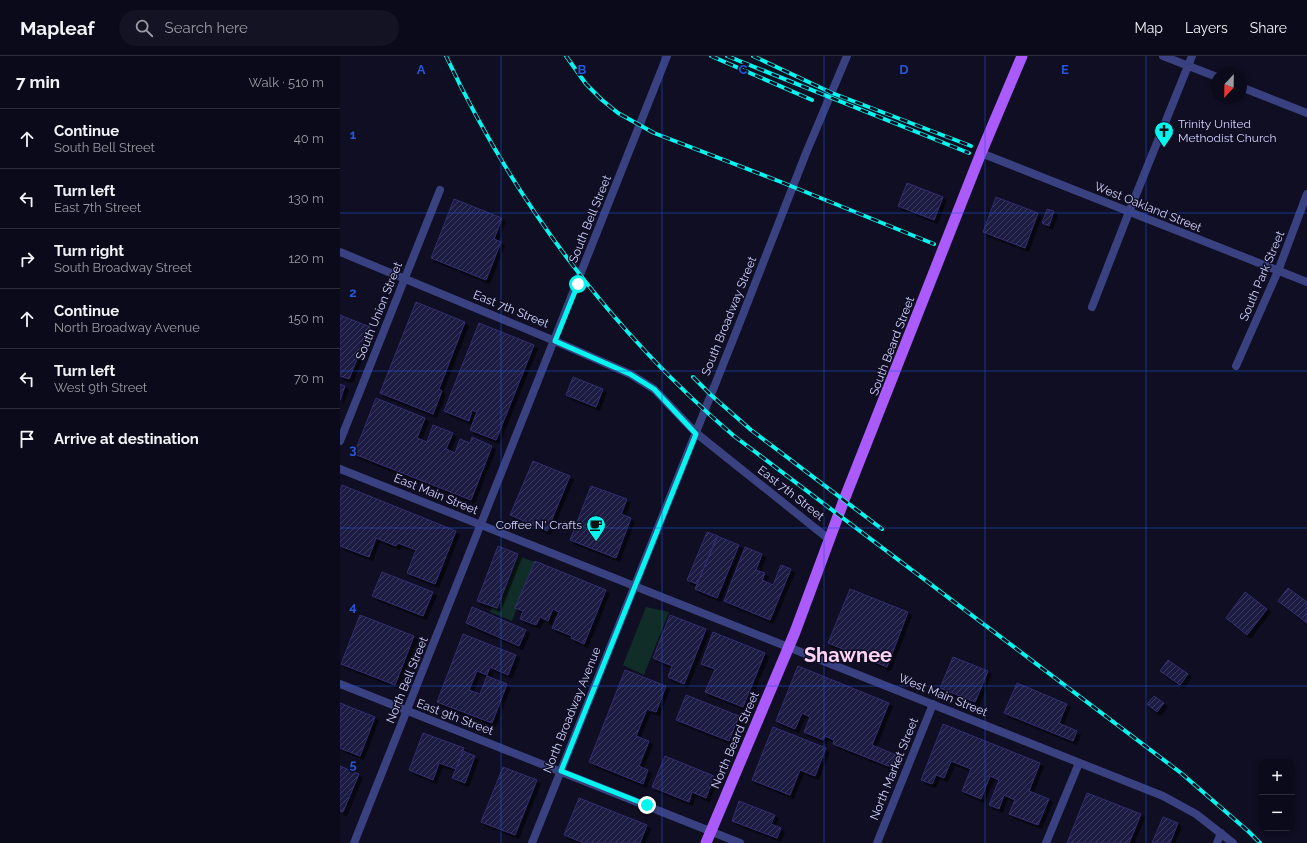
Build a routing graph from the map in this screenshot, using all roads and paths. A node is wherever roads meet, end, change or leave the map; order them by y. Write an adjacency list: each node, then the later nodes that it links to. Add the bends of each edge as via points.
1 (667, 56): 19 (street, South Bell Street)
2 (847, 56): 21 (street, South Broadway Street, via 806,153)
3 (1022, 56): 10 (main road, South Beard Street)
4 (1164, 56): 6 (street)
5 (1192, 56): 6 (street)
6 (1188, 66): 7 (street); 13 (street)
7 (1211, 75)
8 (1247, 89): 9 (street)
9 (1307, 113)
10 (981, 153): 13 (street, West Oakland Street); 25 (main road, South Beard Street)
11 (440, 190): 16 (street, South Union Street)
12 (1307, 194): 15 (street, South Park Street)
13 (1129, 212): 15 (street, West Oakland Street); 18 (street)
14 (340, 252): 16 (street, East 7th Street)
15 (1278, 271): 17 (street, West Oakland Street); 20 (street, South Park Street)
16 (405, 279): 19 (street, East 7th Street); 22 (street, South Union Street)
17 (1307, 282)
18 (1092, 308)
19 (555, 341): 21 (street, East 7th Street, via 630,374 654,389); 24 (street, South Bell Street)
20 (1236, 366)
21 (696, 434): 25 (street, East 7th Street); 26 (street, South Broadway Street)
22 (340, 441)
23 (340, 469): 24 (street, East Main Street)
24 (481, 525): 26 (street, East Main Street); 30 (street, North Bell Street)
25 (830, 540): 27 (main road, South Beard Street)
26 (635, 586): 27 (street, West Main Street); 32 (street, North Broadway Avenue)
27 (788, 647): 29 (street, West Main Street); 33 (main road, North Beard Street)
28 (340, 684): 30 (street, East 9th Street)
29 (933, 704): 31 (street, West Main Street); 39 (street, North Market Street)
30 (407, 711): 32 (street, East 9th Street); 35 (street, North Bell Street)
31 (1079, 763): 34 (street, West Main Street, via 1163,796 1196,814); 40 (street)
32 (561, 771): 33 (street, East 9th Street); 36 (street, North Broadway Avenue)
33 (711, 831): 37 (main road, North Beard Street); 38 (street, East 9th Street)
34 (1221, 833): 41 (street); 42 (street, West Main Street)
35 (354, 843)
36 (532, 843)
37 (706, 843)
38 (740, 843)
39 (877, 843)
40 (1046, 843)
41 (1217, 843)
42 (1233, 843)

